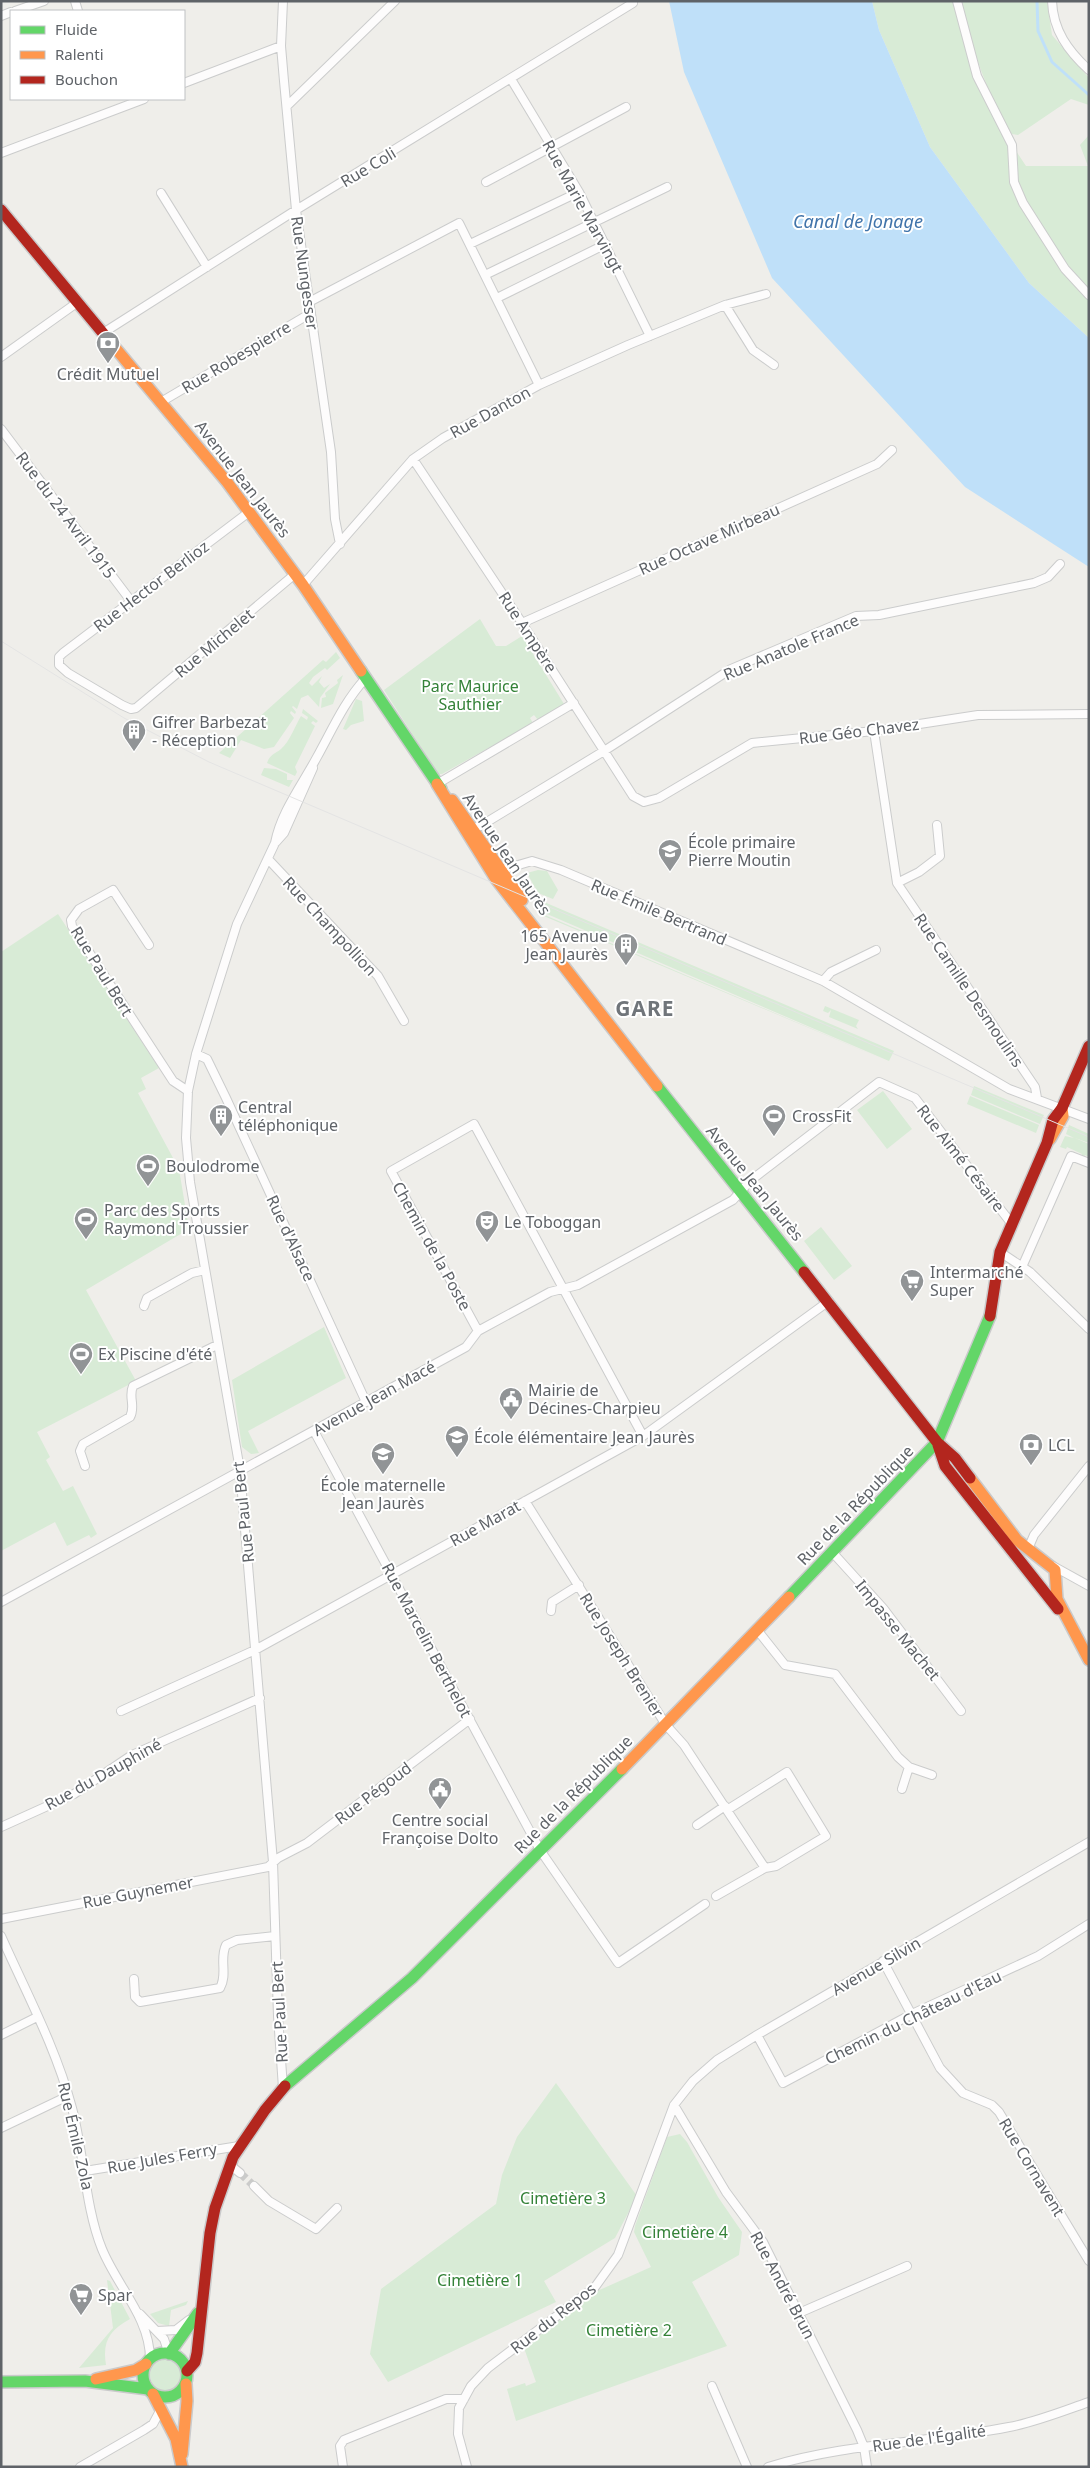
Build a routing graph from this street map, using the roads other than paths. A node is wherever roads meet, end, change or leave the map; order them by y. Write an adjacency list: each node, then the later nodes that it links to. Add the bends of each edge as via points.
1 (44, 1): 8 (street)
2 (283, 1): 10 (street, Rue Nungesser)
3 (396, 1): 16 (street)
4 (617, 1): 9 (street)
5 (957, 1): 33 (street, via 977,76 1012,145 1014,182 1023,203 1065,269)
6 (1052, 1): 11 (street, via 1057,27 1070,52)
7 (633, 3): 9 (street, Rue Coli)
8 (19, 10)
9 (622, 10): 12 (street, Rue Coli)
10 (281, 46): 13 (street); 16 (street, Rue Nungesser)
11 (1089, 70)
12 (511, 80): 19 (street, Rue Marie Marvingt); 26 (street, Rue Coli)
13 (185, 83)
14 (118, 100): 17 (street)
15 (141, 100): 17 (street)
16 (287, 106): 26 (street, Rue Nungesser)
17 (122, 107): 20 (street)
18 (626, 107): 19 (street)
19 (552, 148): 21 (street); 23 (street, Rue Marie Marvingt)
20 (1, 153)
21 (486, 182)
22 (666, 187): 27 (street)
23 (579, 192): 27 (street, Rue Marie Marvingt); 28 (street)
24 (161, 193): 30 (street)
25 (1, 210): 35 (street, Avenue Jean Jaurès)
26 (296, 210): 30 (street, Rue Coli); 36 (street, Rue Nungesser)
27 (595, 222): 29 (street, Rue Marie Marvingt); 31 (street)
28 (470, 244): 31 (street); 36 (street, via 459,223)
29 (606, 244): 34 (street); 40 (street, Rue Marie Marvingt)
30 (208, 267): 39 (street, Rue Coli)
31 (485, 275): 34 (street)
32 (766, 294): 37 (street, Rue Danton)
33 (1089, 296)
34 (497, 298): 43 (street)
35 (78, 302): 39 (street, Avenue Jean Jaurès); 41 (street)
36 (311, 302): 38 (street, Rue Nungesser)
37 (725, 305): 40 (street, Rue Danton); 42 (street, via 753,350)
38 (311, 313): 44 (street, Rue Robespierre); 49 (street, Rue Nungesser)
39 (103, 333): 44 (street, Avenue Jean Jaurès)
40 (650, 336): 43 (street, Rue Danton)
41 (1, 357)
42 (774, 365)
43 (540, 385): 47 (street, Rue Danton, via 443,438)
44 (160, 402): 48 (street, Avenue Jean Jaurès)
45 (1, 429): 53 (street, Rue du 24 Avril 1915)
46 (892, 450): 54 (street, Rue Octave Mirbeau, via 877,464)
47 (413, 459): 49 (street, Rue Danton); 54 (street, Rue Ampère)
48 (249, 512): 51 (street, Avenue Jean Jaurès); 53 (street, Rue Hector Berlioz)
49 (340, 544): 52 (street, Rue Danton)
50 (1060, 564): 60 (street, Rue Anatole France, via 1048,578 1034,583 879,615 856,616 731,670)
51 (295, 574): 52 (street, Avenue Jean Jaurès); 57 (street, Rue Michelet, via 142,704)
52 (303, 585): 55 (street, Avenue Jean Jaurès)
53 (131, 601): 57 (street, Rue Hector Berlioz, via 63,653 59,666)
54 (522, 623): 56 (street, Rue Ampère)
55 (365, 679): 61 (street, Avenue Jean Jaurès); 65 (street, Rue Paul Bert, via 350,696)
56 (574, 703): 60 (street, Rue Ampère); 61 (street)
57 (130, 709)
58 (1089, 714): 59 (street, Rue Géo Chavez, via 978,715)
59 (874, 731): 62 (street, Rue Géo Chavez, via 752,742 659,798); 67 (street, Rue Camille Desmoulins)
60 (604, 751): 62 (street, Rue Ampère, via 633,796); 64 (street, Rue Anatole France)
61 (437, 784): 64 (street, Avenue Jean Jaurès)
62 (644, 802)
63 (937, 826): 67 (street, via 940,856 920,872)
64 (470, 830): 66 (street, Avenue Jean Jaurès)
65 (268, 859): 71 (street, Rue Champollion, via 378,976); 73 (street, Rue Paul Bert, via 237,924)
66 (498, 871): 70 (street, Rue Émile Bertrand, via 532,861 560,870); 79 (street, Avenue Jean Jaurès, via 547,944)
67 (897, 883): 75 (street, Rue Camille Desmoulins, via 1035,1087)
68 (148, 945): 74 (street, Rue Paul Bert, via 111,889 79,909 71,920 92,958 173,1081)
69 (876, 950): 70 (street, via 831,972)
70 (823, 981): 75 (street, Rue Émile Bertrand, via 1010,1088)
71 (404, 1021)
72 (1089, 1046): 76 (street)
73 (196, 1054): 74 (street, Rue Paul Bert); 90 (street, Rue d'Alsace, via 207,1059 223,1090)
74 (188, 1091): 83 (street, Rue Paul Bert, via 186,1138 190,1182)
75 (1037, 1098): 76 (street, Rue Émile Bertrand)
76 (1062, 1108): 77 (street, Rue Émile Bertrand); 80 (street, via 1054,1118 1047,1144)
77 (1089, 1119)
78 (1089, 1163): 82 (street, via 1071,1156)
79 (741, 1192): 80 (street, Rue Aimé Césaire, via 758,1175 879,1082 915,1098); 84 (street, Avenue Jean Macé, via 732,1200 595,1275); 85 (street, Avenue Jean Jaurès)
80 (1012, 1223): 81 (street)
81 (1000, 1252): 82 (street); 93 (street, via 992,1315)
82 (1022, 1267): 87 (street)
83 (205, 1270): 86 (street, via 192,1273 147,1298); 89 (street, Rue Paul Bert)
84 (562, 1289): 88 (street, Avenue Jean Macé, via 550,1292); 88 (street, Chemin de la Poste, via 474,1124 391,1171); 92 (street)
85 (829, 1301): 92 (street, Rue Marat); 93 (street, Avenue Jean Jaurès)
86 (144, 1306)
87 (1089, 1329)
88 (478, 1331): 90 (street, Avenue Jean Macé, via 466,1347)
89 (217, 1345): 94 (street, via 133,1386 130,1417 83,1444 80,1451); 96 (street, Rue Paul Bert)
90 (366, 1402): 91 (street, Avenue Jean Macé)
91 (314, 1431): 96 (street, Avenue Jean Macé); 101 (street, Rue Marcelin Berthelot)
92 (642, 1436): 97 (street, Rue Marat)
93 (938, 1442): 98 (street, Avenue Jean Jaurès, via 955,1458 1017,1540); 99 (street, Rue de la République); 103 (street, Avenue Jean Jaurès, via 946,1466)
94 (85, 1466)
95 (1089, 1466): 98 (street, via 1034,1535)
96 (240, 1470): 107 (street, Avenue Jean Macé); 111 (street, Rue Paul Bert)
97 (525, 1501): 101 (street, Rue Marat); 105 (street, Rue Joseph Brenier)
98 (1028, 1549): 100 (street, Avenue Jean Jaurès)
99 (833, 1553): 110 (street, Rue de la République); 115 (street, Impasse Machet, via 883,1608)
100 (1052, 1565): 102 (street); 104 (street, Avenue Jean Jaurès, via 1056,1574)
101 (392, 1576): 111 (street, Rue Marat); 116 (street, Rue Marcelin Berthelot)
102 (1073, 1578): 104 (street); 106 (street)
103 (1036, 1581): 104 (street, via 1046,1586); 109 (street, Avenue Jean Jaurès)
104 (1054, 1582): 109 (street, Avenue Jean Jaurès, via 1057,1599)
105 (579, 1585): 108 (street, Rue Joseph Brenier, via 552,1602); 117 (street, Rue Joseph Brenier)
106 (1089, 1586)
107 (1, 1602)
108 (551, 1611)
109 (1066, 1618): 112 (street, Avenue Jean Jaurès)
110 (758, 1631): 117 (street, Rue de la République); 118 (street, via 786,1665 834,1674)
111 (255, 1650): 113 (street, Rue Paul Bert); 114 (street, Rue Marat)
112 (1089, 1660)
113 (260, 1698): 123 (street, Rue du Dauphiné, via 132,1755 74,1794); 126 (street, Rue Paul Bert)
114 (120, 1710)
115 (961, 1710)
116 (470, 1719): 125 (street, Rue Marcelin Berthelot); 126 (street, Rue Pégoud, via 307,1843)
117 (666, 1725): 121 (street, Rue Joseph Brenier, via 684,1745); 125 (street, Rue de la République)
118 (909, 1767): 119 (street); 120 (street)
119 (932, 1775)
120 (902, 1789)
121 (726, 1808): 122 (street); 127 (street, Rue Joseph Brenier); 127 (street, via 787,1772 826,1836 776,1866)
122 (697, 1825)
123 (1, 1826)
124 (1089, 1842): 134 (street, Avenue Silvin)
125 (540, 1850): 129 (street, Rue Marcelin Berthelot, via 618,1963); 140 (street, Rue de la République, via 412,1978)
126 (273, 1862): 130 (street, Rue Guynemer, via 268,1867); 133 (street, Rue Paul Bert)
127 (765, 1868): 128 (street)
128 (716, 1896)
129 (705, 1904)
130 (1, 1919)
131 (1089, 1924): 136 (street, Chemin du Château d'Eau, via 1038,1956)
132 (1, 1936): 137 (street, Rue Émile Zola)
133 (275, 1936): 135 (street, via 238,1940 226,1945 222,1961 225,1980 220,1988 140,2002 135,1997); 140 (street, Rue Paul Bert)
134 (883, 1962): 136 (street, Rue Cornavent); 139 (street, Avenue Silvin)
135 (134, 1979)
136 (912, 2014): 139 (street, Chemin du Château d'Eau, via 783,2083); 150 (street, Rue Cornavent, via 940,2068 963,2093 992,2105 999,2112)
137 (37, 2017): 138 (street); 141 (street, Rue Émile Zola)
138 (1, 2035)
139 (757, 2035): 142 (street, Avenue Silvin, via 717,2060)
140 (284, 2088): 144 (street, Rue de la République)
141 (68, 2096): 143 (street); 146 (street, Rue Émile Zola)
142 (674, 2104): 154 (street, Rue André Brun, via 726,2192 763,2242); 164 (street, Rue du Repos, via 618,2255 595,2287 488,2368 471,2386)
143 (1, 2128)
144 (240, 2146): 145 (street, Rue de la République); 146 (street, Rue Jules Ferry)
145 (230, 2165): 147 (street); 153 (street, Rue de la République, via 215,2208)
146 (85, 2171): 152 (street, Rue Émile Zola, via 102,2249)
147 (240, 2173)
148 (254, 2186): 149 (street, via 269,2201 316,2229)
149 (337, 2208)
150 (1089, 2261)
151 (907, 2266): 154 (street)
152 (135, 2309): 155 (street, Rue Émile Zola); 157 (street, Rue Émile Zola, via 149,2339)
153 (199, 2310): 155 (street, via 176,2330); 156 (street, Rue de la République, via 192,2326 174,2342); 158 (street, Rue de la République, via 197,2354)
154 (799, 2313): 167 (street, Rue André Brun)
155 (157, 2331): 156 (street, Rue Émile Zola)
156 (169, 2354): 157 (street, via 156,2355); 158 (street, via 180,2360)
157 (148, 2361): 159 (street, via 136,2370); 163 (street, via 143,2376)
158 (187, 2371): 161 (street)
159 (86, 2381): 160 (street); 163 (street)
160 (1, 2382)
161 (186, 2384): 163 (street, via 172,2396 159,2397); 168 (street)
162 (712, 2386): 172 (street)
163 (151, 2392): 166 (street)
164 (464, 2400): 170 (street, via 446,2399 344,2440 340,2446); 171 (street, Rue du Repos, via 459,2408 458,2434)
165 (1089, 2402): 167 (street, Rue de l'Égalité, via 1010,2427)
166 (161, 2409): 168 (street, via 176,2439); 169 (street, via 153,2424)
167 (864, 2447): 173 (street, Rue de l'Égalité); 174 (street, Rue André Brun)
168 (182, 2463)
169 (80, 2467)
170 (343, 2467)
171 (467, 2467)
172 (747, 2467)
173 (768, 2467)
174 (867, 2467)

